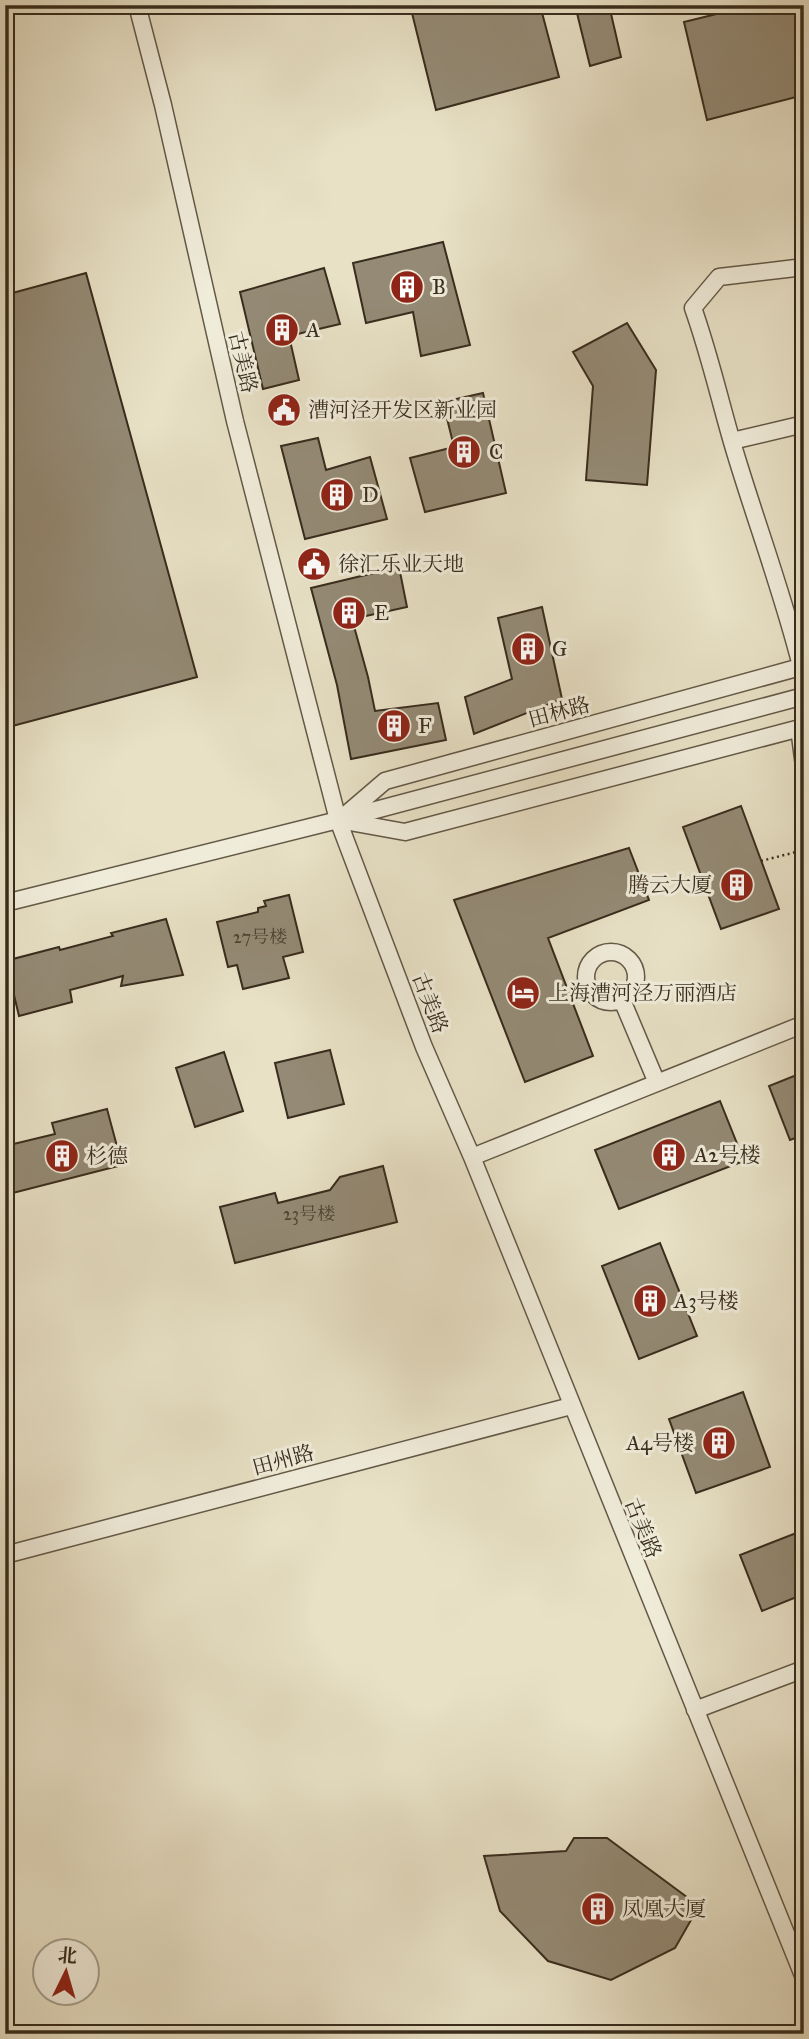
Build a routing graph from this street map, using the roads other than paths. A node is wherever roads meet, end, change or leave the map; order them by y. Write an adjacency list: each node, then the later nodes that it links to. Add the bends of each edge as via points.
1 (137, 5): 9 (street, 古美路, via 238,434)
2 (804, 267): 4 (street, via 719,277 694,308)
3 (804, 424): 4 (street)
4 (732, 441): 5 (street)
5 (803, 666): 9 (street, 田林路, via 385,781)
6 (804, 696): 9 (street, 田林路)
7 (801, 728): 8 (street); 9 (street, 田林路, via 405,832)
8 (804, 766)
9 (338, 820): 10 (street, 田林路); 14 (street, 古美路, via 424,1047)
10 (5, 903)
11 (622, 1000): 13 (street)
12 (804, 1024): 13 (street)
13 (657, 1083): 14 (street)
14 (472, 1157): 15 (street, 古美路)
15 (571, 1406): 16 (street, 田州路); 18 (street, 古美路)
16 (5, 1555)
17 (804, 1669): 18 (street)
18 (695, 1710): 19 (street, 古美路)
19 (804, 1978)

